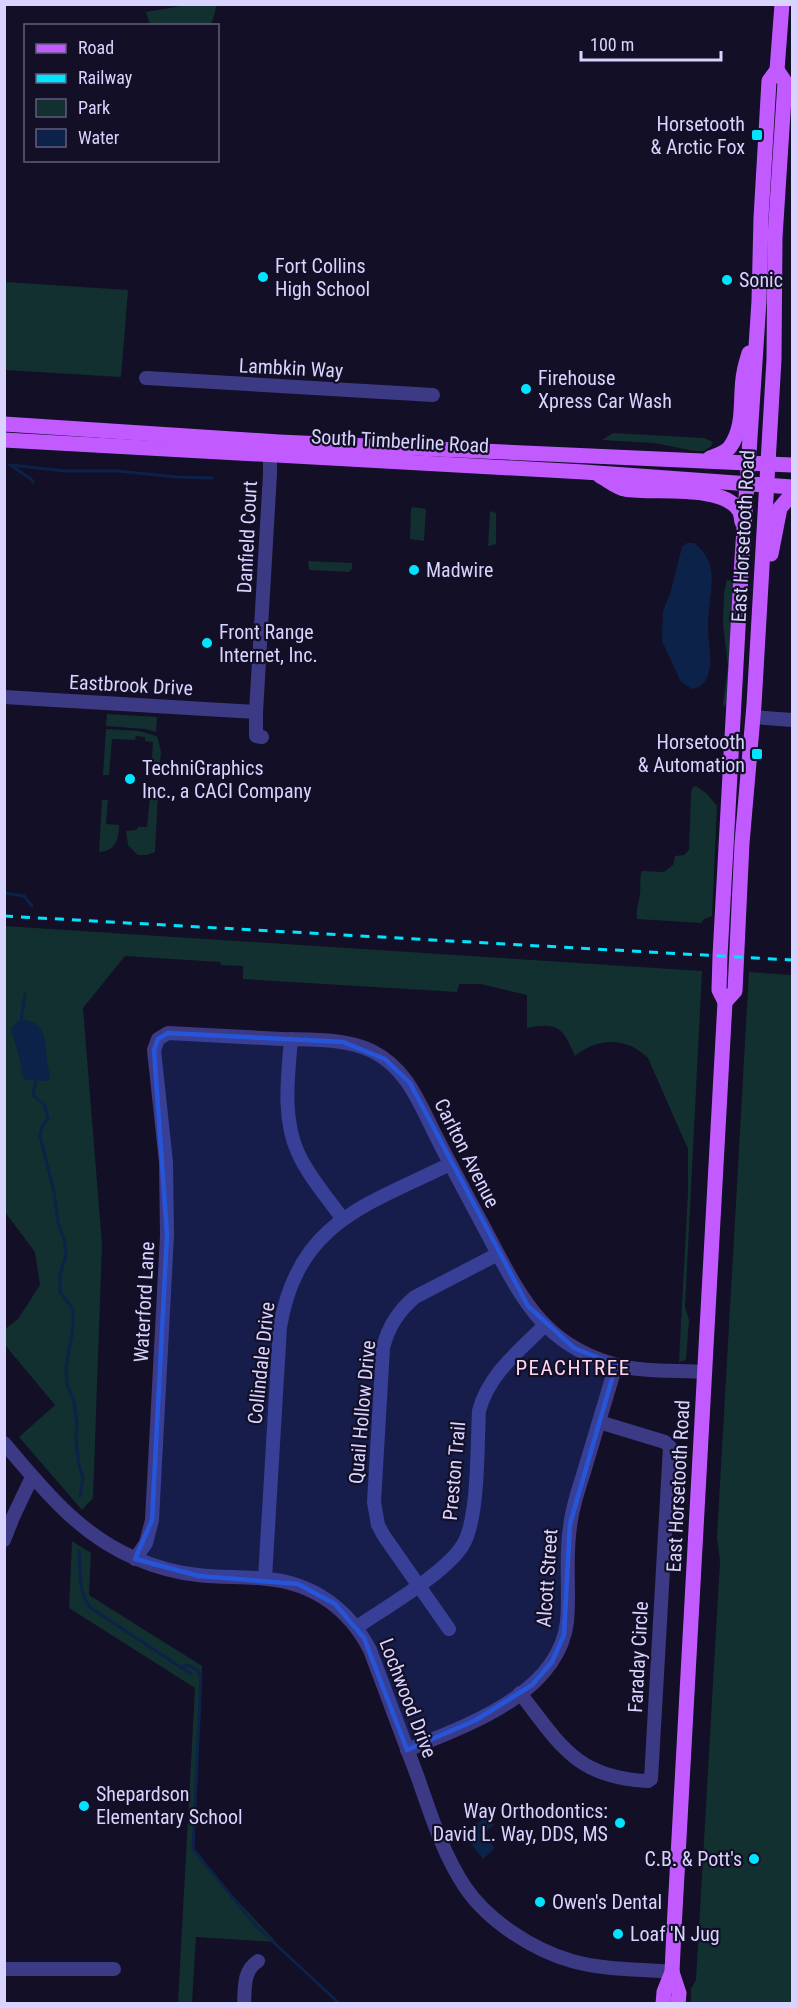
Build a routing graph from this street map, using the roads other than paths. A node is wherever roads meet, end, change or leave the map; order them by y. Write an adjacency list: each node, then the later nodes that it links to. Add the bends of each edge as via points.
1 (782, 4): 2 (main road, East Horsetooth Road)
2 (780, 70): 3 (main road, East Horsetooth Road, via 769,81); 11 (main road, East Horsetooth Road, via 785,82 775,237 776,326)
3 (757, 338): 9 (main road, via 744,373 741,420 731,446); 10 (main road, East Horsetooth Road)
4 (146, 378): 5 (street, Lambkin Way)
5 (433, 395)
6 (4, 424): 8 (main road, South Timberline Road)
7 (4, 441): 8 (main road, South Timberline Road)
8 (270, 448): 9 (main road, South Timberline Road); 13 (main road, South Timberline Road); 21 (street, Danfield Court)
9 (705, 459): 10 (main road, South Timberline Road)
10 (748, 462): 11 (main road, South Timberline Road); 14 (main road, East Horsetooth Road)
11 (768, 463): 12 (main road, South Timberline Road); 15 (main road, East Horsetooth Road)
12 (792, 465)
13 (595, 473): 14 (main road, South Timberline Road); 18 (main road, via 623,489 724,498 740,511)
14 (746, 485): 15 (main road, South Timberline Road); 18 (main road, East Horsetooth Road)
15 (767, 486): 16 (main road, South Timberline Road); 19 (main road, East Horsetooth Road)
16 (792, 488)
17 (792, 494): 19 (main road, via 780,508)
18 (743, 531): 25 (main road, East Horsetooth Road, via 719,990)
19 (758, 634): 22 (main road, East Horsetooth Road)
20 (4, 697): 21 (street, Eastbrook Drive)
21 (256, 712): 24 (street, Danfield Court, via 256,736)
22 (753, 717): 23 (street); 25 (main road, East Horsetooth Road, via 735,991)
23 (792, 720)
24 (262, 737)
25 (725, 1002): 33 (main road, East Horsetooth Road)
26 (291, 1039): 27 (street, Carlton Avenue, via 168,1033); 28 (street, Carlton Avenue, via 343,1042 385,1059 410,1083); 29 (street, via 287,1102 290,1131 305,1167)
27 (155, 1044): 38 (street, Waterford Lane, via 167,1234 152,1520 146,1543)
28 (450, 1164): 29 (street, Collindale Drive); 30 (street, Carlton Avenue)
29 (342, 1218): 39 (street, Collindale Drive, via 308,1254 283,1308)
30 (498, 1254): 31 (street, Carlton Avenue, via 519,1293); 40 (street, Quail Hollow Drive, via 415,1297 398,1314 385,1338 375,1512 384,1536)
31 (545, 1325): 32 (street, Carlton Avenue, via 574,1348); 40 (street, Preston Trail, via 486,1389 479,1411 469,1532 447,1564)
32 (616, 1365): 33 (street, Carlton Avenue); 34 (street, Alcott Street)
33 (705, 1372): 48 (main road, East Horsetooth Road)
34 (599, 1422): 43 (street, Alcott Street, via 570,1524 564,1635 546,1669); 43 (street, Faraday Circle, via 665,1442 670,1447 651,1779 608,1776 577,1760 556,1740)
35 (4, 1443): 36 (street, Lochwood Drive)
36 (32, 1477): 37 (street); 38 (street, Lochwood Drive, via 91,1534)
37 (4, 1540)
38 (135, 1559): 39 (street, Lochwood Drive, via 199,1576)
39 (265, 1578): 41 (street, Lochwood Drive, via 310,1589 335,1604)
40 (418, 1585): 41 (street, Preston Trail); 42 (street, Quail Hollow Drive)
41 (357, 1627): 44 (street, Lochwood Drive, via 370,1650)
42 (449, 1629)
43 (520, 1693): 44 (street, Alcott Street, via 476,1720)
44 (407, 1750): 48 (street, Lochwood Drive, via 452,1865 466,1889 493,1917 533,1945 572,1961)
45 (258, 1961): 49 (street, via 246,1977)
46 (114, 1969): 47 (street)
47 (4, 1970)
48 (672, 1972): 50 (main road, East Horsetooth Road); 51 (main road, East Horsetooth Road, via 679,1993)
49 (244, 2004)
50 (663, 2004)
51 (678, 2004)

